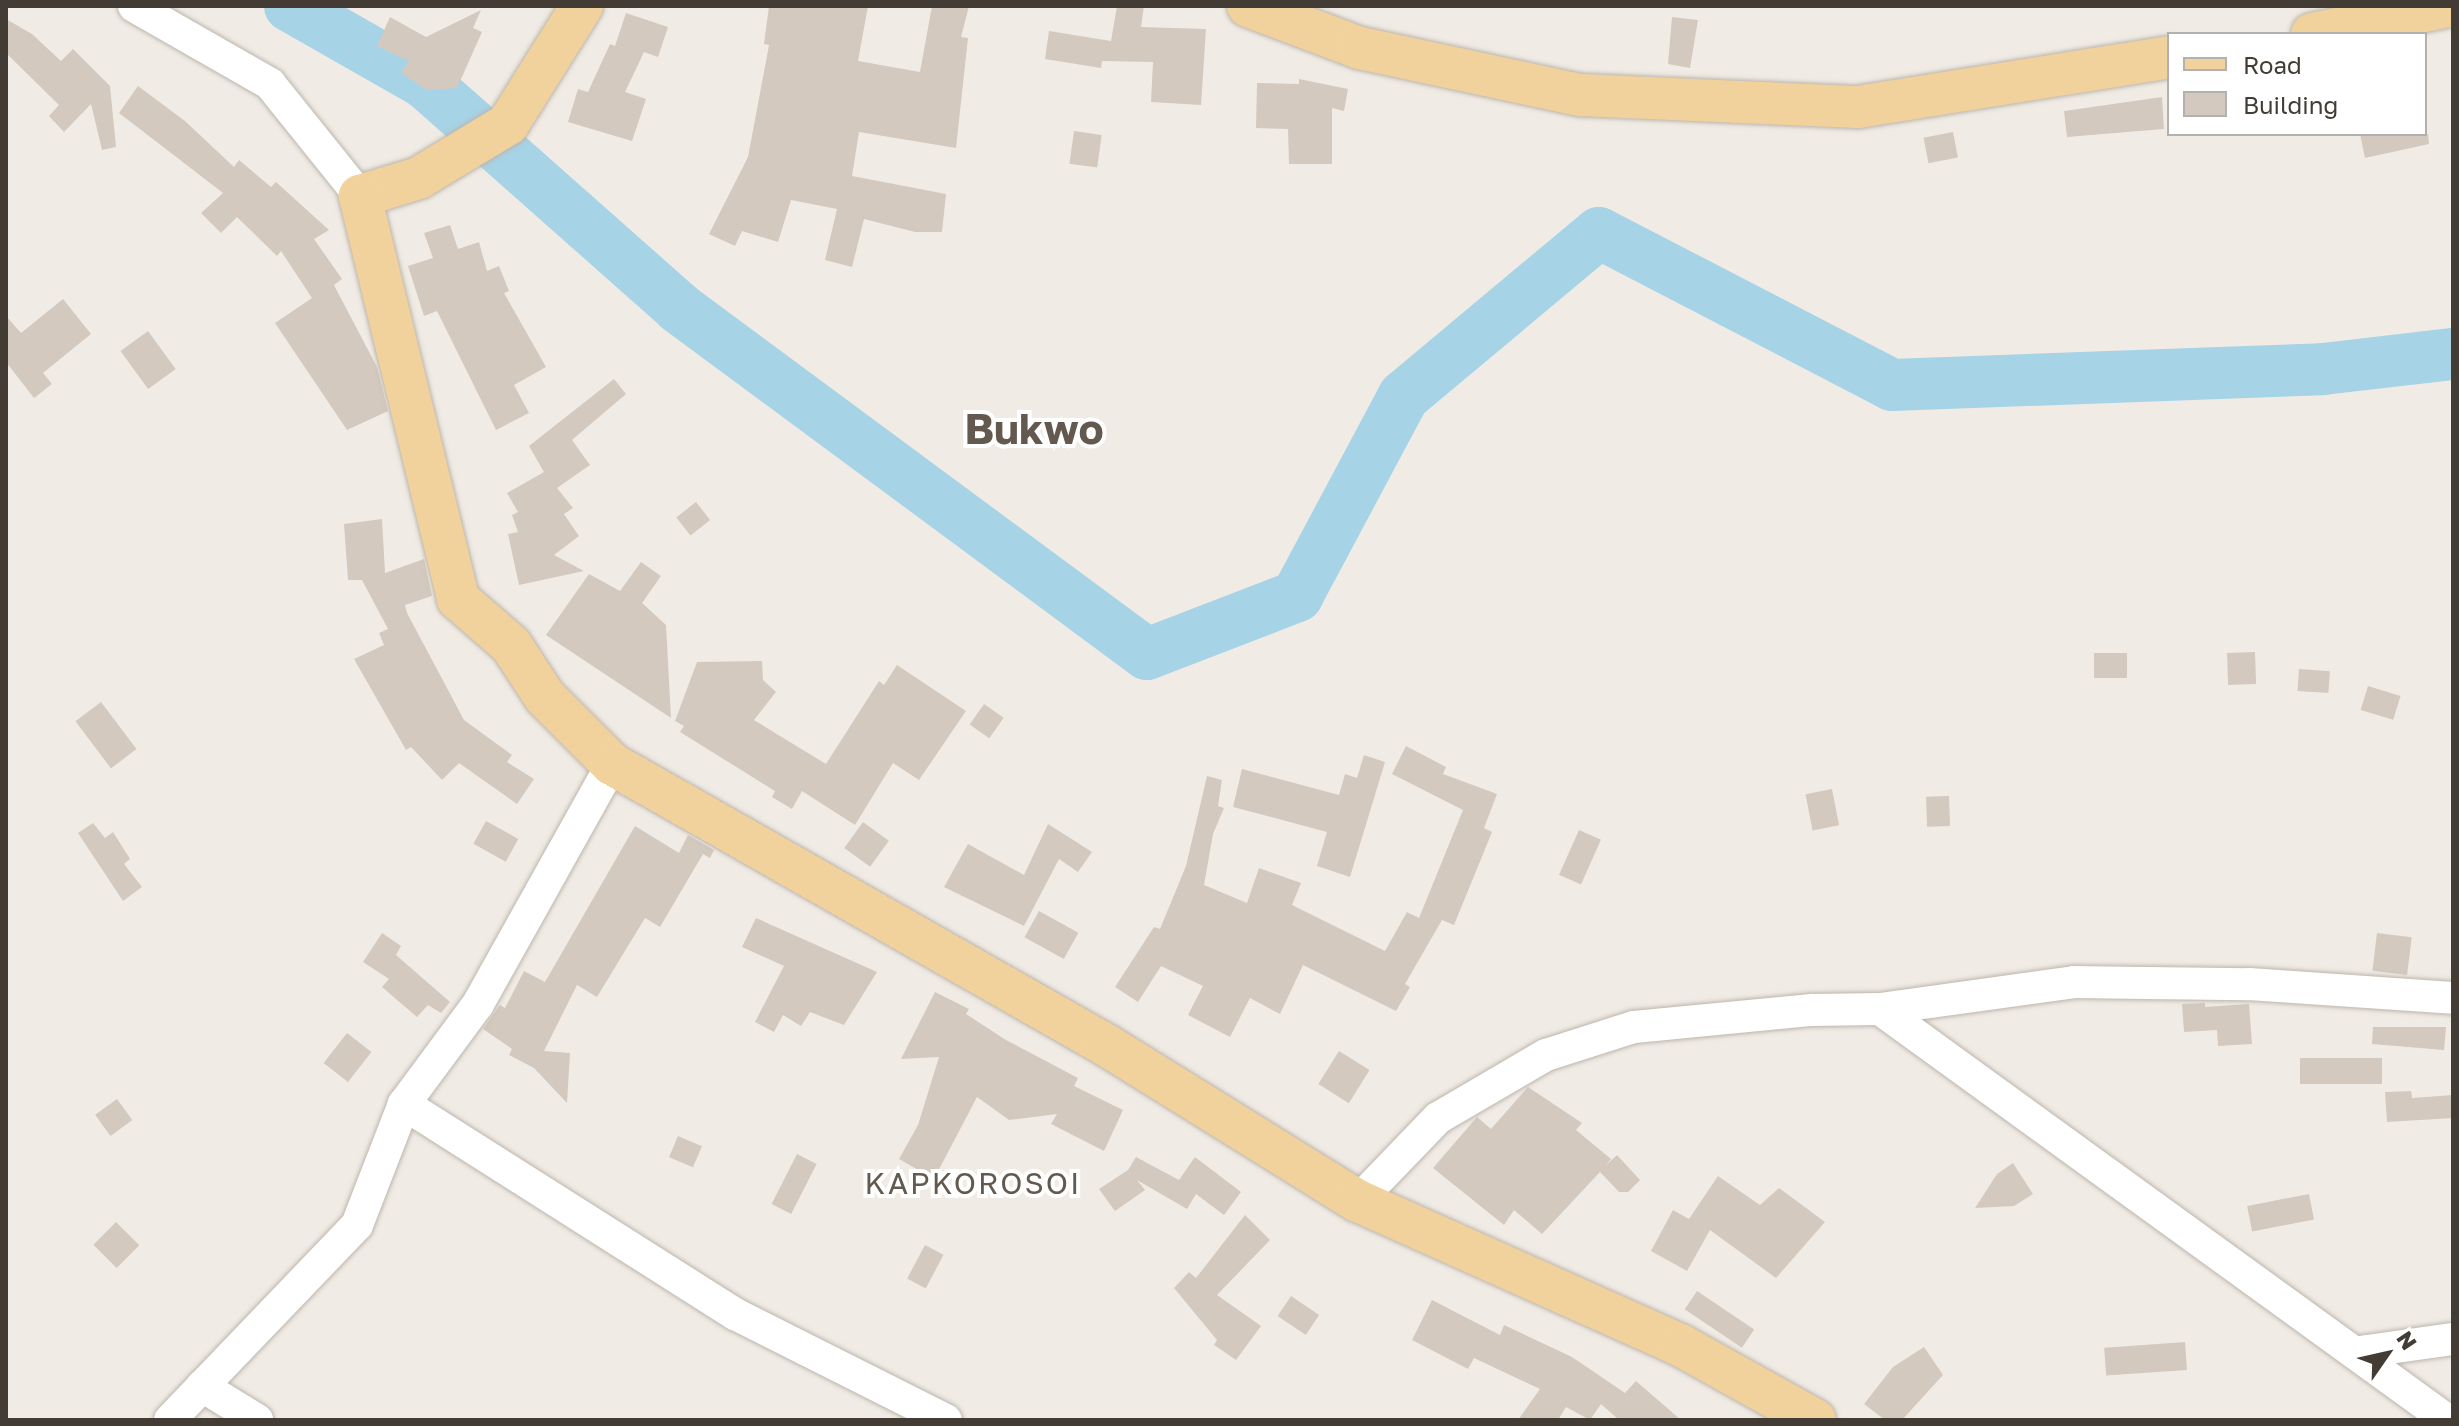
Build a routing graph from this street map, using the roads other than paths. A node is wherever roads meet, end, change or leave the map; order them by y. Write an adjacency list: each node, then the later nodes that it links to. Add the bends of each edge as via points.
1 (134, 6): 7 (street, via 270,84)
2 (582, 6): 7 (main road, via 508,124 419,178)
3 (1248, 6): 6 (main road, via 1360,48 1611,97 1858,107)
4 (2449, 6): 5 (main road)
5 (2324, 32)
6 (2167, 57)
7 (360, 196): 8 (main road, via 458,599 511,645 545,697)
8 (612, 764): 11 (street, via 478,1004); 12 (main road, via 1106,1045)
9 (2453, 998): 10 (street, via 2249,984 2074,982)
10 (1880, 1009): 12 (street, via 1634,1027 1546,1055 1438,1118); 14 (street, via 2062,1138 2204,1248)
11 (404, 1104): 15 (street, via 357,1225); 18 (street, via 735,1314)
12 (1358, 1201): 19 (main road, via 1682,1346)
13 (2453, 1339): 14 (street)
14 (2360, 1352): 20 (street)
15 (202, 1386): 16 (street); 17 (street)
16 (170, 1420)
17 (257, 1420)
18 (946, 1420)
19 (1815, 1420)
20 (2447, 1420)

